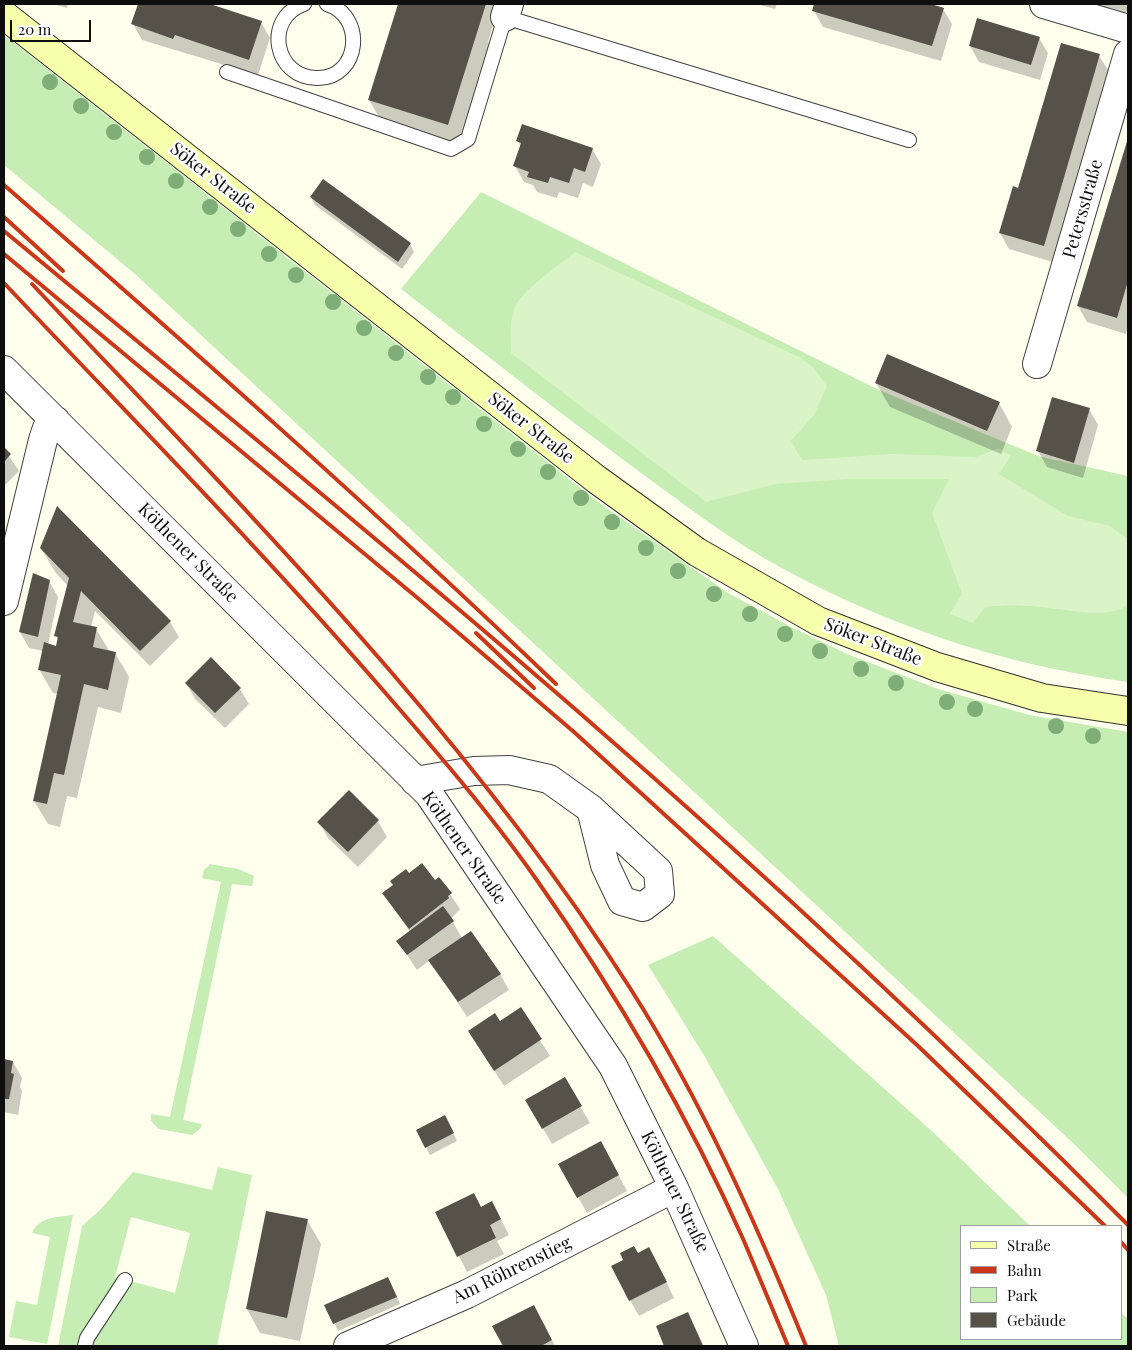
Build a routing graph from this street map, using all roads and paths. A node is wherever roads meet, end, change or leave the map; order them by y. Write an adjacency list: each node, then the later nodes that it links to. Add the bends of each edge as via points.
1 (304, 4): 4 (lane)
2 (327, 4): 4 (lane, via 344,13 351,23 354,47 342,68 320,78 297,74 281,57 278,34)
3 (1044, 4): 7 (street)
4 (283, 9)
5 (507, 10): 9 (lane, via 468,139 451,149); 10 (lane)
6 (4, 14): 15 (street, Söker Straße, via 596,479 697,552 818,621 937,667 1042,698)
7 (1128, 29)
8 (1128, 54): 11 (street, Petersstraße)
9 (227, 72)
10 (909, 140)
11 (1037, 364)
12 (4, 370): 13 (street, Köthener Straße)
13 (56, 421): 14 (street, via 47,428 43,440); 16 (street, Köthener Straße)
14 (4, 601)
15 (1128, 711)
16 (415, 781): 17 (street, via 474,771 509,770 549,779); 18 (street, Köthener Straße, via 429,794 613,1066)
17 (591, 808)
18 (674, 1188): 21 (street, Am Röhrenstieg, via 467,1294); 22 (street, Köthener Straße)
19 (125, 1280): 20 (lane)
20 (85, 1346)
21 (348, 1346)
22 (744, 1346)

